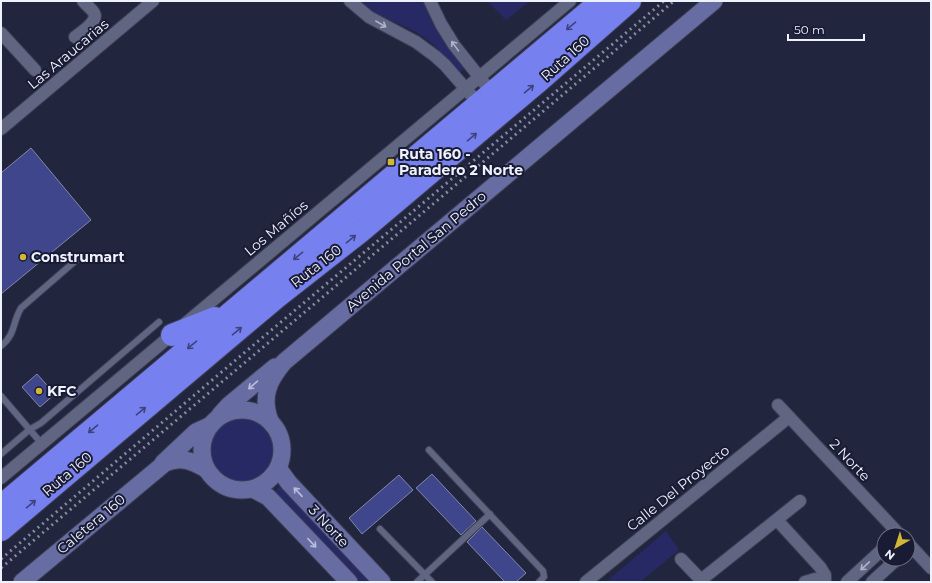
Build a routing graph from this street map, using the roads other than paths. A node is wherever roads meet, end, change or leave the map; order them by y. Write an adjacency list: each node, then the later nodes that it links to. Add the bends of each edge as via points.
1 (83, 1): 10 (street, via 94,13 95,18)
2 (154, 1): 14 (street, Las Araucarias)
3 (350, 1): 12 (street, one-way to 12, via 378,23 425,48)
4 (430, 1): 12 (street, one-way to 4)
5 (570, 1): 12 (street, Los Mañíos)
6 (601, 1): 12 (highway, Ruta 160, one-way to 12)
7 (630, 1): 13 (highway, Ruta 160, one-way to 7)
8 (714, 1): 19 (street, Avenida Portal San Pedro)
9 (1, 33): 11 (street)
10 (75, 37)
11 (35, 70)
12 (479, 90): 13 (highway, via 497,102); 16 (highway, Ruta 160, one-way to 16); 17 (street, Los Mañíos)
13 (500, 114): 40 (highway, Ruta 160, one-way to 13, via 266,306 360,232)
14 (1, 129)
15 (82, 256): 18 (lane, via 21,308 10,337)
16 (233, 311): 17 (highway); 35 (highway, Ruta 160, one-way to 35)
17 (166, 328): 25 (lane); 26 (street, Los Mañíos)
18 (1, 346)
19 (284, 362): 23 (street, Avenida Portal San Pedro, one-way to 23, via 268,371); 24 (street, Avenida Portal San Pedro, via 272,377 267,392 266,405)
20 (1, 396): 25 (lane)
21 (778, 405): 22 (street, 2 Norte)
22 (789, 417): 38 (street, 2 Norte); 54 (street, Calle Del Proyecto)
23 (214, 421): 24 (street, via 232,411 246,410); 29 (street, Caletera 160, via 196,432 166,458); 31 (street, via 205,433 201,448)
24 (270, 421): 30 (street, via 282,443 282,456)
25 (29, 430): 26 (lane); 28 (lane)
26 (42, 444): 32 (street, Los Mañíos)
27 (430, 450): 36 (lane)
28 (1, 454)
29 (160, 467): 31 (street, Caletera 160, via 171,460 183,459 195,462); 48 (street, Caletera 160)
30 (278, 468): 33 (street, via 268,481); 50 (street, 3 Norte, one-way to 30)
31 (206, 470): 33 (street, via 226,488 244,491)
32 (1, 478)
33 (253, 489): 49 (street, 3 Norte, one-way to 49, via 268,497)
34 (800, 501): 37 (street)
35 (1, 506)
36 (490, 514): 46 (lane); 53 (lane, via 543,571 544,577)
37 (777, 520): 47 (street); 56 (street, via 820,567 825,575)
38 (892, 527)
39 (380, 529): 46 (lane)
40 (1, 530)
41 (916, 553): 45 (street)
42 (876, 555): 57 (street, one-way to 57)
43 (681, 559): 47 (street)
44 (888, 567): 58 (street)
45 (931, 568)
46 (425, 574): 51 (lane); 52 (lane)
47 (702, 581)
48 (22, 582)
49 (349, 582)
50 (382, 582)
51 (417, 582)
52 (432, 582)
53 (539, 582)
54 (586, 582)
55 (805, 582): 56 (street)
56 (825, 582)
57 (847, 582)
58 (872, 582)

